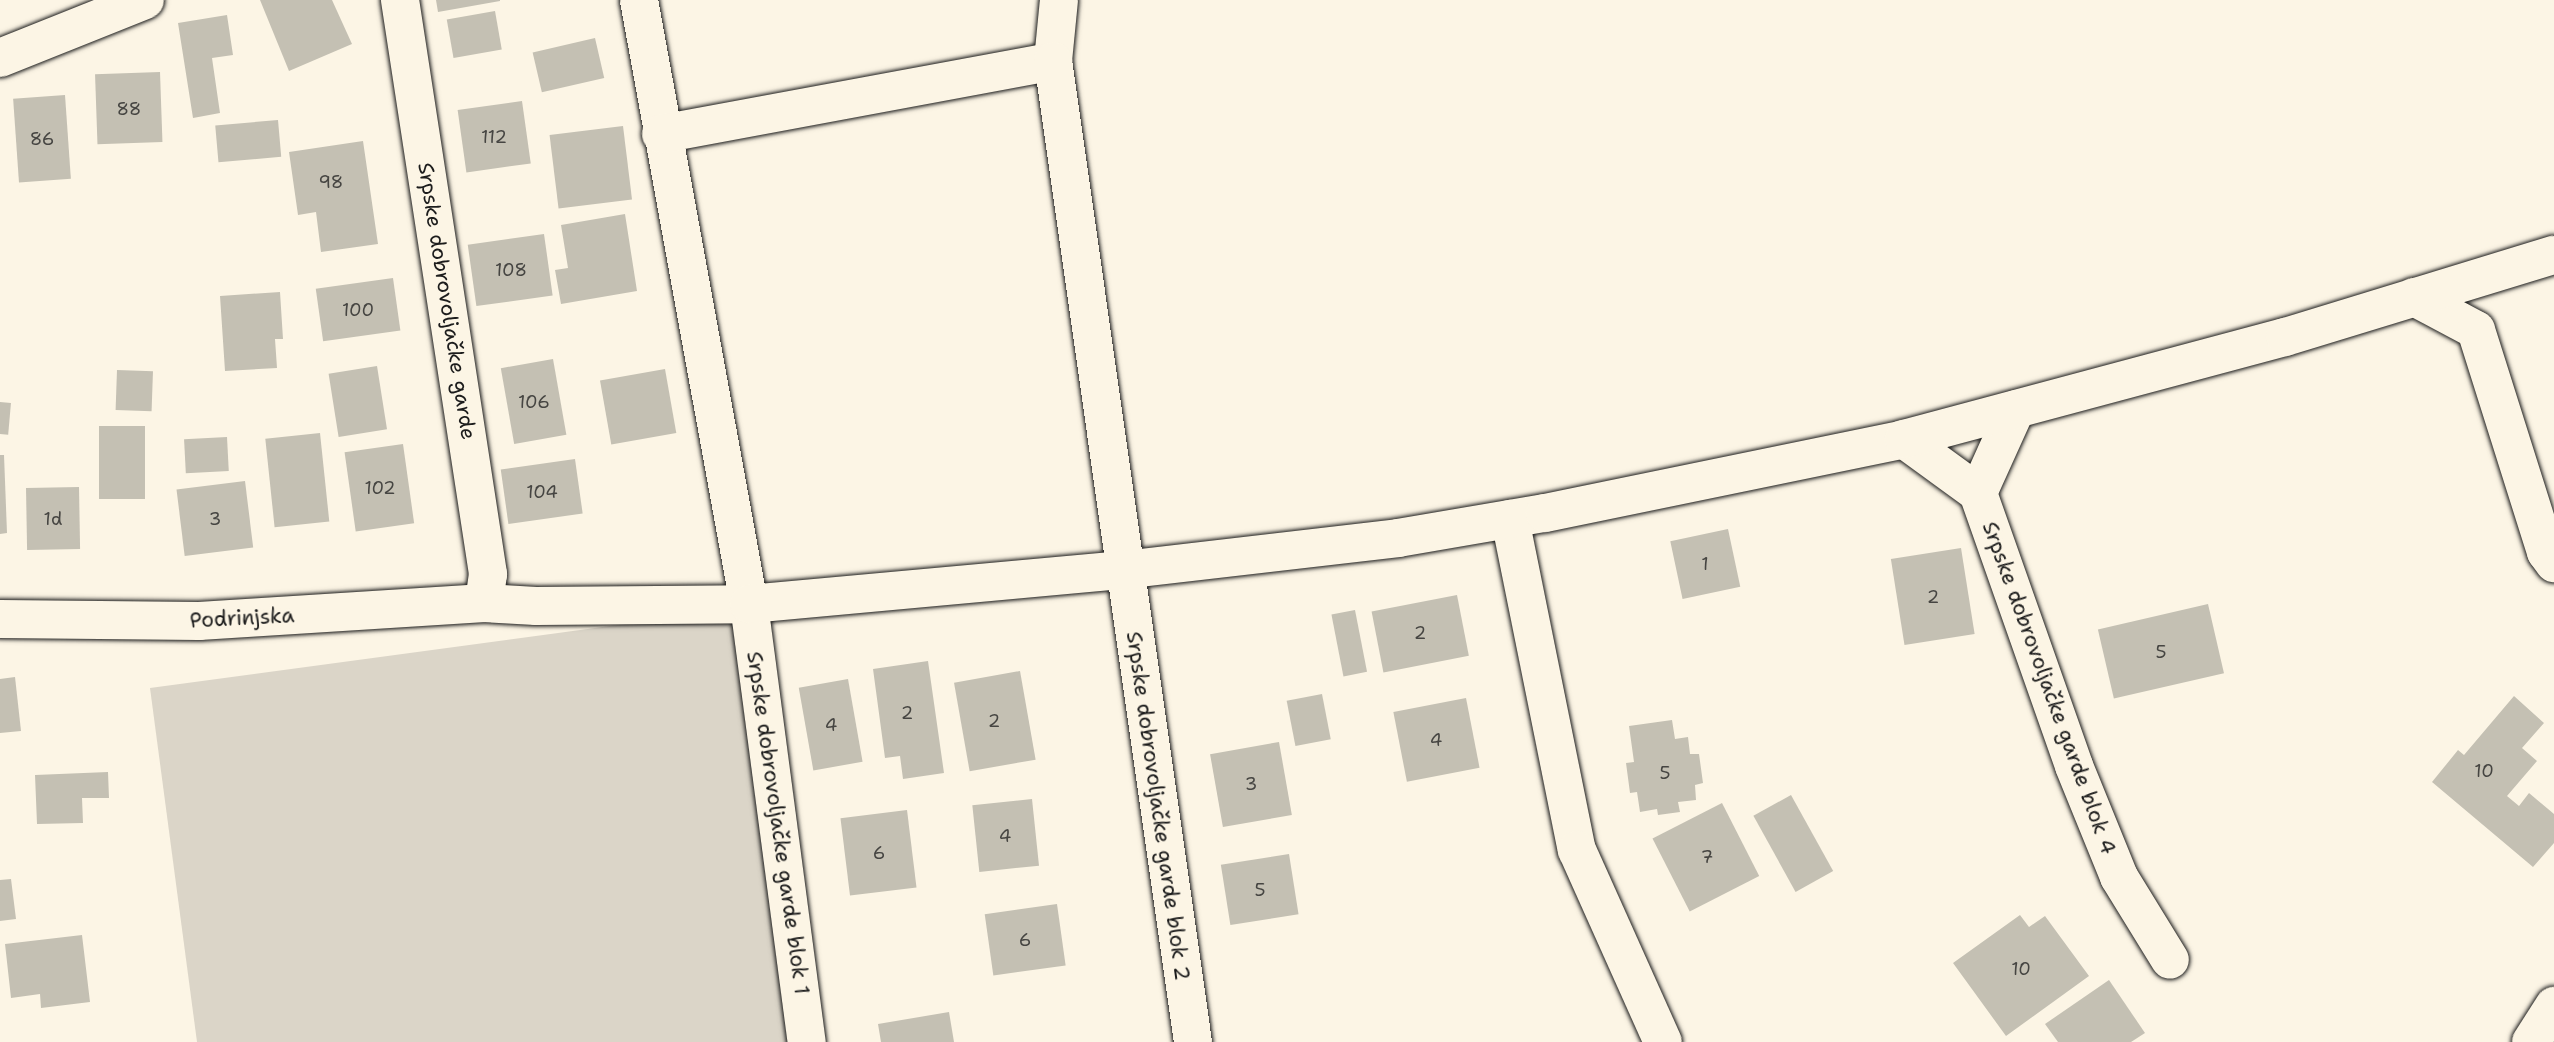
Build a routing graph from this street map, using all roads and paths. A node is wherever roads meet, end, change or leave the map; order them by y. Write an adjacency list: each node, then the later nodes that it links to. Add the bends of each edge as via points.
1 (145, 0): 5 (street)
2 (400, 0): 18 (street, Srpske dobrovoljačke garde, via 488,574)
3 (639, 0): 7 (street, Srpske dobrovoljačke garde blok 1)
4 (1059, 0): 6 (street, Srpske dobrovoljačke garde blok 2)
5 (0, 58)
6 (1053, 61): 7 (street); 17 (street, Srpske dobrovoljačke garde blok 2)
7 (661, 134): 19 (street, Srpske dobrovoljačke garde blok 1)
8 (2554, 256): 9 (street, Podrinjska)
9 (2489, 275): 10 (street, Podrinjska); 11 (street)
10 (2414, 297): 11 (street); 12 (street, Podrinjska, via 2285,337)
11 (2476, 330): 16 (street, via 2546,552)
12 (2016, 409): 13 (street, Podrinjska); 14 (street)
13 (1904, 439): 14 (street); 15 (street, Podrinjska)
14 (1978, 493): 21 (street, Srpske dobrovoljačke garde blok 4, via 2074,766 2119,877)
15 (1510, 519): 17 (street, Podrinjska, via 1398,538); 25 (street, via 1577,850)
16 (2554, 563)
17 (1123, 570): 19 (street, Podrinjska); 24 (street, Srpske dobrovoljačke garde blok 2)
18 (484, 603): 19 (street, Podrinjska); 20 (street, Podrinjska, via 199,621)
19 (749, 604): 23 (street, Srpske dobrovoljačke garde blok 1)
20 (0, 620)
21 (2170, 960)
22 (2554, 1006): 26 (street)
23 (807, 1042)
24 (1193, 1042)
25 (1663, 1042)
26 (2531, 1042)

